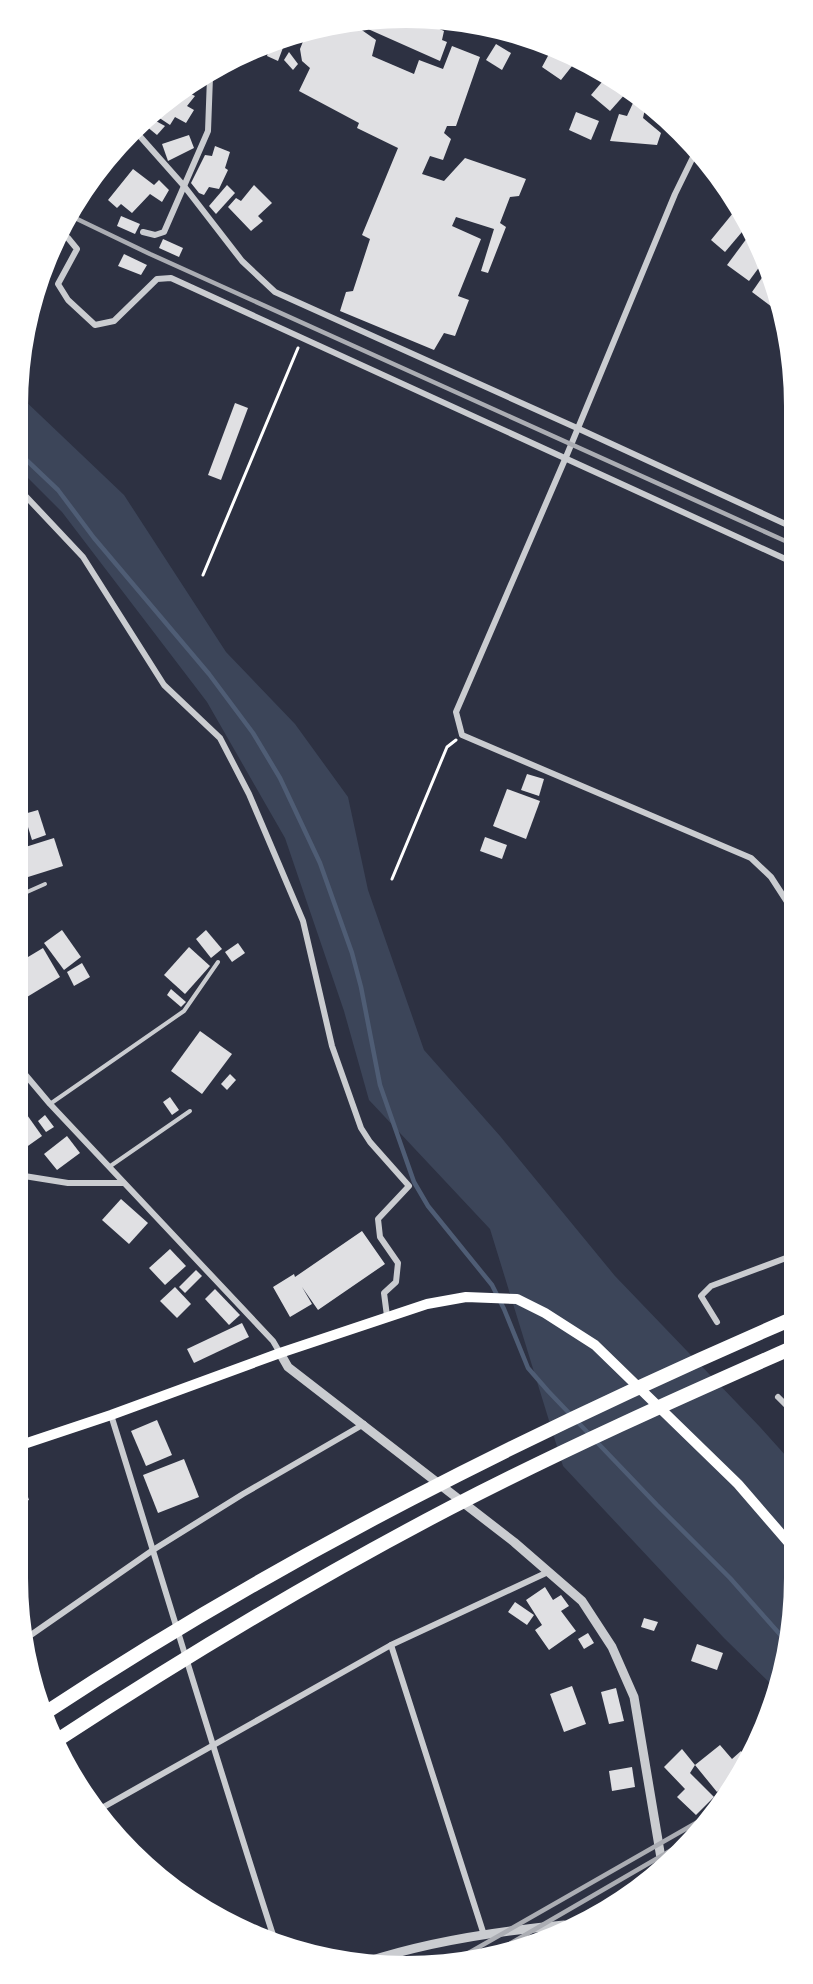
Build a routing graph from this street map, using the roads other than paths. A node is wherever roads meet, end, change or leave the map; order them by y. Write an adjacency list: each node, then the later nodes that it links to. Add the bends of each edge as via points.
1 (210, 84): 4 (street, via 208,131)
2 (141, 137): 4 (street)
3 (692, 159): 7 (street)
4 (184, 186): 5 (street, via 164,232); 7 (street, via 242,261 275,292)
5 (143, 232)
6 (68, 238): 8 (street, via 76,249 58,284 68,300 95,325 114,321 157,279 171,278)
7 (577, 428): 8 (street); 10 (street)
8 (566, 457): 11 (street); 14 (street, via 456,712 462,735 751,858 771,877)
9 (28, 498): 23 (street, via 84,557 164,685 220,738 249,794 303,921 332,1046 361,1128 409,1186 378,1219 380,1237 398,1263 396,1282 384,1293)
10 (784, 523)
11 (784, 558)
12 (45, 884): 13 (lane)
13 (28, 892)
14 (784, 897)
15 (218, 962): 17 (lane, via 184,1011)
16 (28, 1078): 17 (street)
17 (50, 1104): 19 (street)
18 (190, 1112): 19 (lane)
19 (109, 1167): 21 (street)
20 (28, 1177): 21 (street, via 68,1183)
21 (123, 1183): 27 (street)
22 (784, 1259): 24 (street, via 711,1286 701,1296)
23 (387, 1316): 27 (main road); 33 (main road, via 466,1297 517,1299 545,1313 595,1345 738,1484)
24 (717, 1322)
25 (784, 1322): 38 (highway, via 563,1422 338,1537 200,1616)
26 (784, 1351): 39 (highway, via 576,1445 450,1508 329,1574)
27 (280, 1353): 30 (main road); 31 (street, via 288,1367)
28 (778, 1397): 29 (street)
29 (784, 1403)
30 (111, 1415): 32 (main road); 34 (street)
31 (364, 1424): 34 (street); 35 (street)
32 (28, 1443)
33 (784, 1537)
34 (153, 1550): 36 (street); 40 (street)
35 (549, 1572): 37 (street); 42 (street, via 582,1601 612,1647 634,1697)
36 (33, 1633)
37 (391, 1645): 40 (street); 45 (street)
38 (52, 1708)
39 (63, 1736)
40 (212, 1745): 41 (street); 44 (street)
41 (105, 1806)
42 (661, 1857)
43 (554, 1926): 45 (street)
44 (271, 1930)
45 (484, 1935): 46 (street)
46 (387, 1955)

